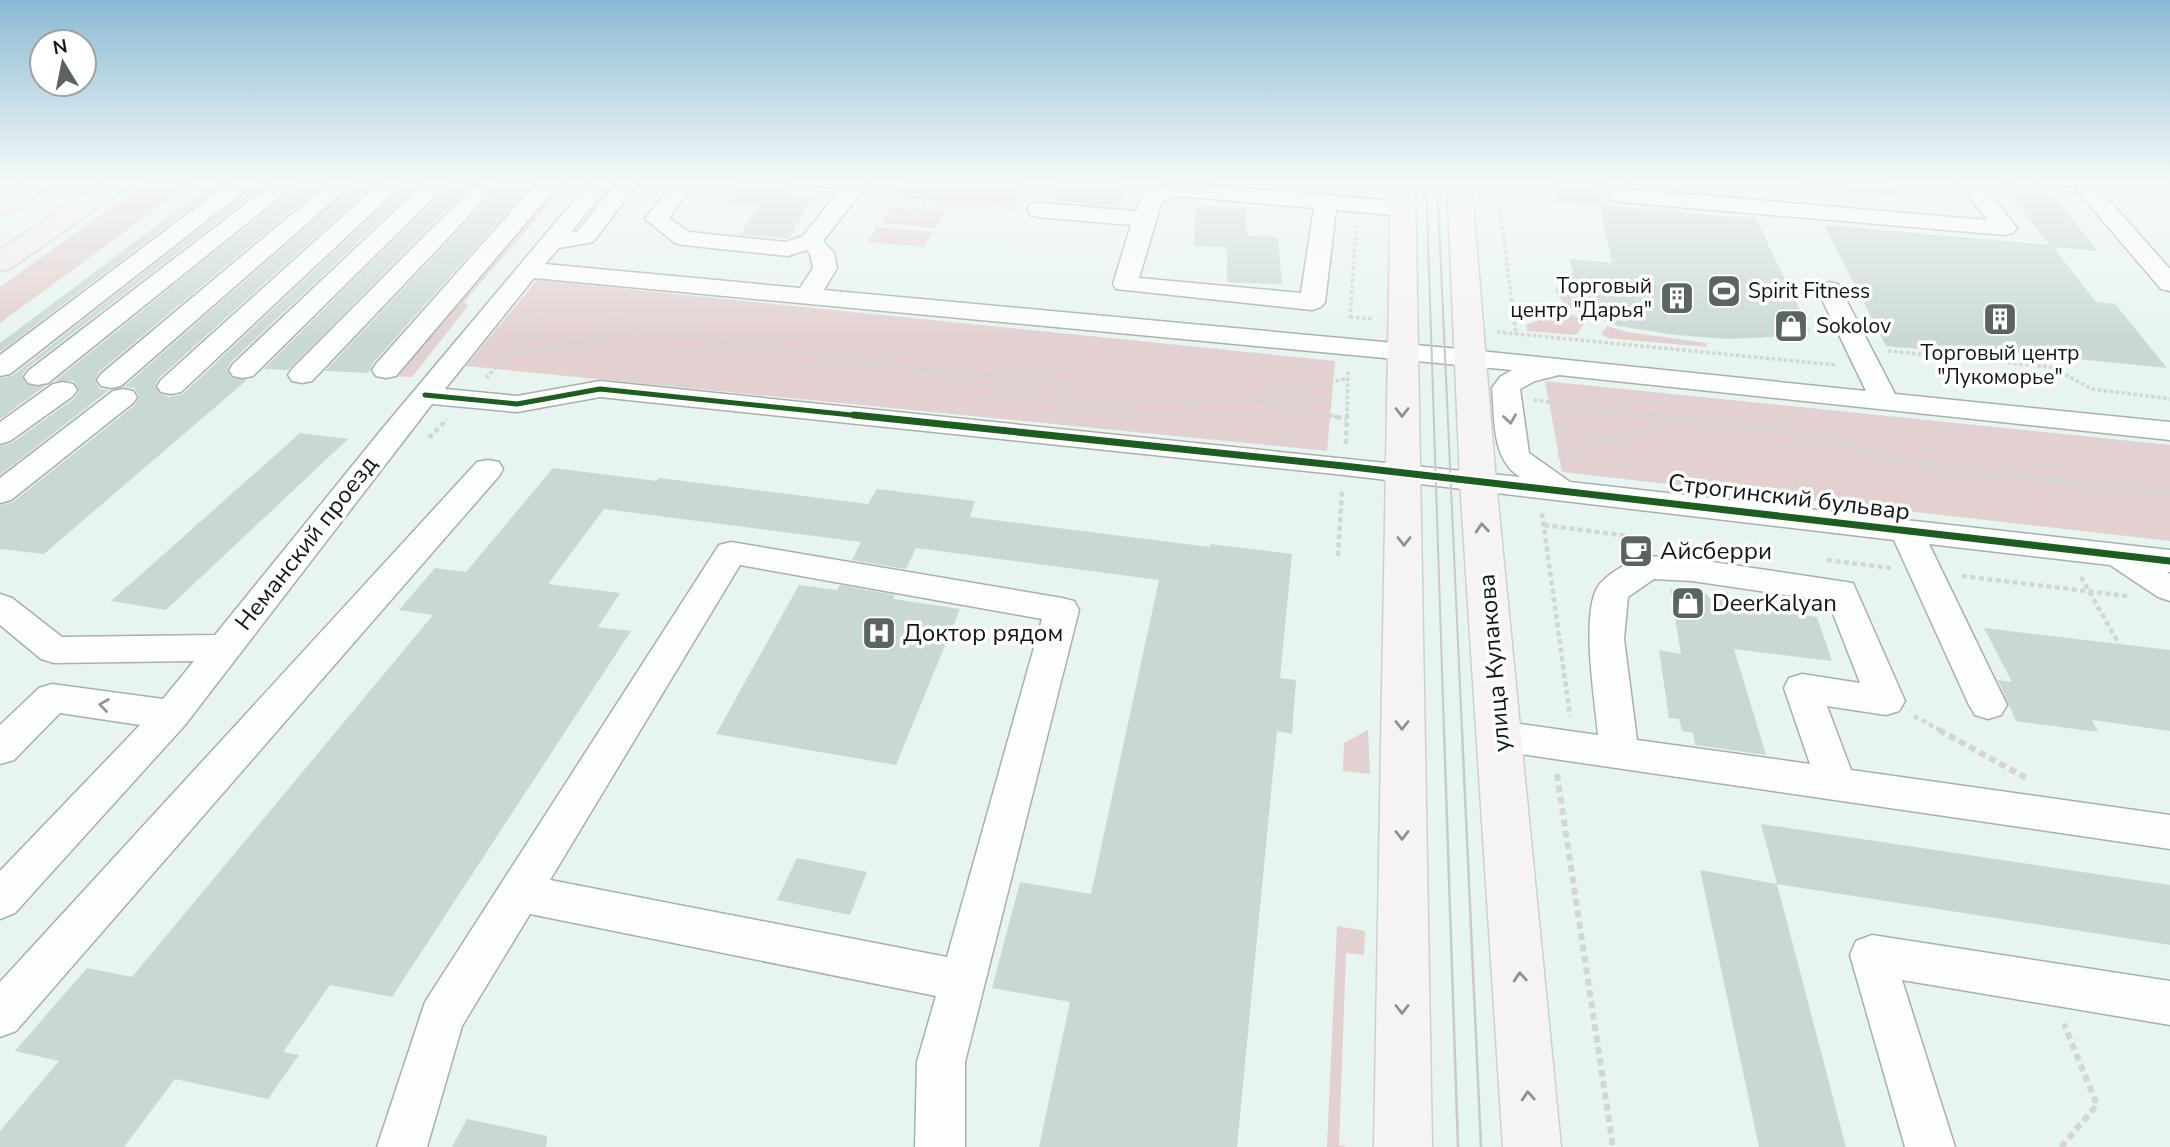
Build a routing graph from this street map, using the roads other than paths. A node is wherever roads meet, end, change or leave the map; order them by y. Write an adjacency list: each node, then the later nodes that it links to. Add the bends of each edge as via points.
1 (45, 233): 20 (highway)
2 (178, 233): 27 (street)
3 (228, 233): 37 (street, via 50,384)
4 (288, 233): 33 (street)
5 (339, 233): 32 (street)
6 (386, 233): 29 (street)
7 (441, 233): 31 (street)
8 (505, 233): 30 (street)
9 (559, 233): 19 (street, Неманский проезд)
10 (589, 233): 19 (street, via 586,237)
11 (675, 233): 18 (street, via 683,238 788,248)
12 (818, 233): 18 (street)
13 (1140, 233): 14 (street, via 1125,284 1312,302)
14 (1322, 233)
15 (1403, 233): 25 (main road)
16 (1462, 233): 26 (main road, улица Кулакова)
17 (2125, 233): 22 (street)
18 (811, 241): 24 (street, via 822,253 825,268)
19 (551, 242): 21 (street, Неманский проезд)
20 (0, 263)
21 (528, 270): 24 (street); 34 (street, Неманский проезд)
22 (2170, 284)
23 (1829, 289): 35 (street)
24 (808, 296): 25 (street)
25 (1402, 352): 26 (street); 39 (main road, one-way to 39)
26 (1470, 358): 28 (street); 40 (main road, улица Кулакова)
27 (0, 368)
28 (1562, 368): 35 (street); 42 (street, one-way to 42, via 1522,376 1506,388 1514,453)
29 (243, 370)
30 (386, 370)
31 (302, 375)
32 (171, 386)
33 (117, 388): 41 (lane)
34 (425, 395): 39 (street, Строгинский бульвар, via 516,404 600,389); 48 (street, Неманский проезд)
35 (1885, 401): 36 (street)
36 (2170, 431)
37 (0, 435)
38 (488, 469): 60 (street)
39 (1403, 473): 40 (street, Строгинский бульвар); 63 (main road, one-way to 63)
40 (1478, 481): 42 (street, Строгинский бульвар); 51 (main road, улица Кулакова, one-way to 40)
41 (0, 493)
42 (1553, 498): 43 (street, Строгинский бульвар)
43 (1906, 530): 44 (street, Строгинский бульвар); 49 (street)
44 (2112, 554): 45 (street, Строгинский бульвар); 46 (street)
45 (2170, 561)
46 (2170, 589)
47 (0, 606): 48 (street, via 54,650)
48 (225, 648): 50 (street, Неманский проезд)
49 (1988, 705)
50 (172, 715): 52 (street, one-way to 52, via 52,698); 56 (street, Неманский проезд)
51 (1500, 736): 53 (street); 64 (main road, улица Кулакова, one-way to 51)
52 (0, 749)
53 (1619, 752): 54 (street); 54 (street, via 1606,639 1612,592 1647,567 1841,591 1886,701 1802,688)
54 (1836, 783): 55 (street)
55 (2170, 832)
56 (5, 888)
57 (519, 893): 58 (street); 58 (street, via 731,553 1062,610); 61 (street, via 441,1018)
58 (962, 981): 62 (street, via 941,1062)
59 (2170, 1003): 65 (street, via 1872,955)
60 (0, 1015)
61 (402, 1147)
62 (940, 1147)
63 (1403, 1147)
64 (1532, 1147)
65 (1930, 1147)

